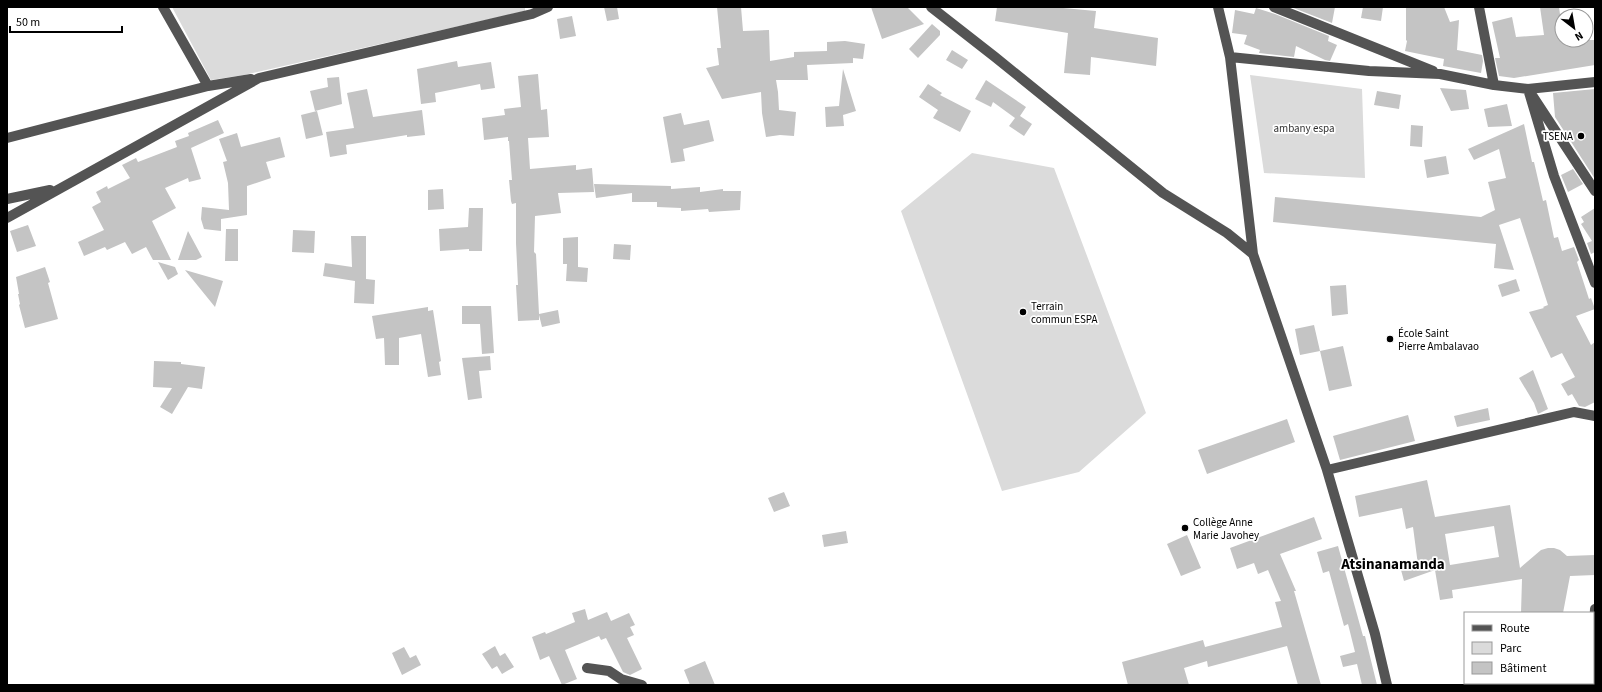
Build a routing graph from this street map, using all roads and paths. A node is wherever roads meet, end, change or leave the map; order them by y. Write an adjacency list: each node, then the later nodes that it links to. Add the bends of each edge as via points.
1 (163, 7): 12 (street)
2 (548, 7): 9 (street, via 532,14)
3 (931, 7): 19 (street, via 1163,193 1227,233)
4 (1218, 7): 7 (street)
5 (1274, 7): 8 (street)
6 (1479, 7): 11 (street)
7 (1230, 57): 8 (street, via 1369,71); 19 (street)
8 (1440, 74): 11 (street)
9 (259, 78): 12 (street); 15 (street)
10 (1595, 82): 13 (street)
11 (1494, 85): 13 (street)
12 (208, 86): 14 (street)
13 (1528, 89): 16 (street); 20 (street, via 1554,176)
14 (7, 138)
15 (60, 188): 17 (street); 18 (street)
16 (1595, 191)
17 (7, 199)
18 (7, 218)
19 (1253, 254): 22 (street)
20 (1595, 283)
21 (1595, 416): 22 (street, via 1574,412)
22 (1327, 470): 27 (street, via 1375,634)
23 (1595, 609): 24 (street)
24 (1594, 628)
25 (587, 668): 26 (street, via 609,670 621,679)
26 (642, 685)
27 (1387, 685)

